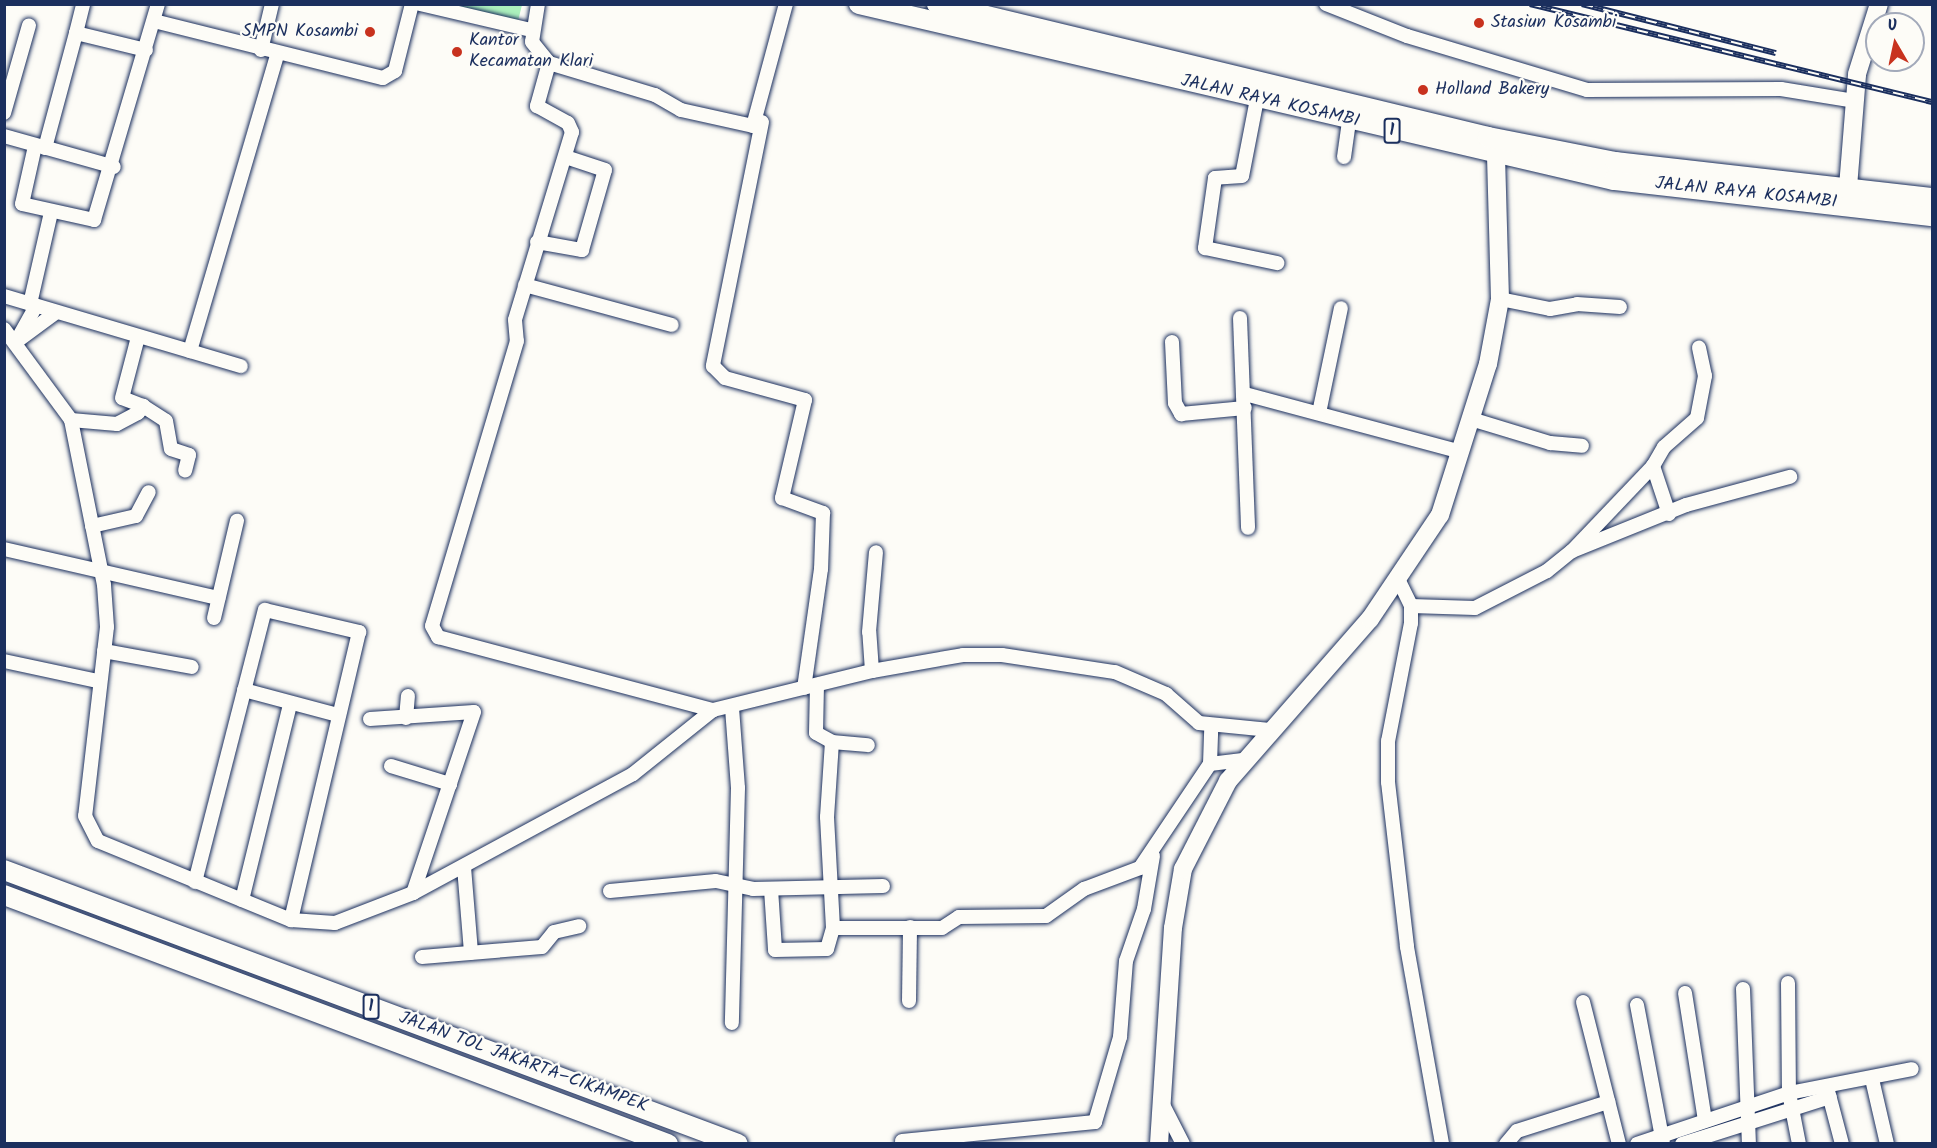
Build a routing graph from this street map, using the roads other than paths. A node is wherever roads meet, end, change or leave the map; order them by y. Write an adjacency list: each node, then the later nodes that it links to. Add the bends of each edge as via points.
1 (83, 4): 15 (street)
2 (158, 4): 12 (street)
3 (272, 4): 17 (street)
4 (412, 4): 18 (street, via 395,71 387,77)
5 (420, 4): 14 (street)
6 (538, 4): 14 (street)
7 (786, 4): 19 (street, via 753,126 681,110 655,95)
8 (859, 4): 20 (highway, JALAN RAYA KOSAMBI / 1)
9 (1326, 4): 21 (street, via 1407,36 1587,90 1781,89)
10 (1879, 4): 21 (main road, via 1863,47)
11 (937, 5): 31 (highway, JALAN RAYA KOSAMBI / 1, via 1488,137 1616,162)
12 (154, 21): 16 (street); 17 (street)
13 (29, 25): 22 (street)
14 (531, 30): 19 (street, via 535,49)
15 (76, 33): 16 (street); 26 (street)
16 (146, 50): 30 (street)
17 (261, 50): 18 (street)
18 (277, 55): 51 (street)
19 (549, 63): 28 (street, via 537,104 541,113 569,124)
20 (1257, 99): 23 (highway, JALAN RAYA KOSAMBI / 1); 36 (street, via 1242,176 1215,178 1205,244)
21 (1854, 101): 31 (main road)
22 (4, 113)
23 (1349, 121): 27 (highway, JALAN RAYA KOSAMBI / 1); 29 (street)
24 (762, 122): 81 (street, via 713,366 725,378 805,400 782,498 823,513)
25 (4, 136): 26 (street)
26 (40, 147): 30 (street); 33 (street, via 21,203)
27 (1496, 155): 34 (highway, JALAN RAYA KOSAMBI / 1, via 1614,180); 39 (main road)
28 (566, 157): 35 (street); 35 (street, via 605,170 582,250)
29 (1344, 157)
30 (114, 167): 33 (street, via 94,220)
31 (1848, 187): 32 (highway, JALAN RAYA KOSAMBI / 1)
32 (1932, 198)
33 (51, 212): 40 (street)
34 (1932, 216)
35 (537, 242): 37 (street)
36 (1277, 263)
37 (525, 285): 45 (street); 86 (street, via 514,328 517,341 434,632)
38 (4, 296): 40 (street)
39 (1500, 299): 41 (street, via 1550,309 1577,304); 56 (main road)
40 (33, 305): 43 (street); 48 (street)
41 (1620, 307)
42 (1341, 308): 55 (street)
43 (55, 313): 47 (street); 48 (street)
44 (1240, 318): 53 (street)
45 (672, 325)
46 (4, 330): 48 (street)
47 (138, 337): 51 (street); 54 (street, via 122,398)
48 (16, 342): 57 (street)
49 (1172, 342): 53 (street, via 1175,403 1181,414)
50 (1699, 348): 60 (street, via 1705,376 1697,418 1664,447)
51 (190, 351): 52 (street)
52 (241, 366)
53 (1245, 401): 55 (street); 67 (street)
54 (143, 406): 57 (street, via 117,424); 61 (street, via 166,421 171,449 189,455)
55 (1319, 413): 59 (street)
56 (1471, 419): 58 (street, via 1550,443); 59 (main road)
57 (72, 420): 66 (street)
58 (1582, 446)
59 (1461, 452): 72 (main road, via 1440,515)
60 (1653, 466): 64 (street); 69 (street)
61 (185, 471)
62 (1790, 477): 64 (street)
63 (149, 492): 66 (street, via 136,516)
64 (1669, 514): 69 (street)
65 (237, 521): 73 (street)
66 (92, 526): 71 (street)
67 (1248, 528)
68 (4, 549): 71 (street)
69 (1572, 551): 74 (street, via 1547,571 1475,608)
70 (876, 552): 79 (street, via 869,632)
71 (100, 569): 73 (street); 76 (street, via 106,601)
72 (1399, 581): 74 (street); 91 (main road)
73 (218, 598): 75 (street)
74 (1411, 606): 140 (street, via 1388,741 1388,782 1407,946)
75 (214, 618)
76 (104, 651): 78 (street); 80 (street)
77 (4, 661): 80 (street)
78 (192, 667)
79 (873, 671): 81 (street); 90 (street, via 963,655 1057,662 1141,679)
80 (97, 681): 101 (street, via 86,780 89,831 98,841)
81 (810, 686): 85 (street); 92 (street, via 816,733)
82 (244, 690): 84 (street); 87 (street, via 264,639 267,609 359,632); 101 (street)
83 (408, 696): 88 (street)
84 (290, 704): 87 (street); 109 (street)
85 (732, 708): 86 (street); 104 (street)
86 (713, 710): 99 (street, via 640,770)
87 (338, 715): 110 (street)
88 (406, 718): 89 (street); 97 (street, via 474,712)
89 (370, 719)
90 (1211, 726): 91 (street); 95 (street)
91 (1270, 730): 94 (main road)
92 (832, 742): 93 (street); 102 (street, via 827,817)
93 (867, 745)
94 (1245, 760): 95 (street); 127 (main road, via 1216,798 1179,887)
95 (1210, 764): 98 (street)
96 (391, 766): 97 (street)
97 (450, 784): 107 (street)
98 (1153, 856): 112 (street, via 1140,868 1084,890 1046,916 959,917 949,928); 134 (street, via 1144,909 1126,961 1120,1037 1095,1122)
99 (464, 867): 107 (street); 114 (street)
100 (4, 870): 137 (highway, JALAN TOL JAKARTA–CIKAMPEK / 1)
101 (195, 882): 109 (street)
102 (832, 886): 103 (street, via 850,890); 105 (street); 113 (street)
103 (884, 886)
104 (736, 887): 105 (street); 106 (street, via 716,881); 122 (street)
105 (771, 889): 113 (street, via 770,924 777,951 823,951)
106 (610, 891)
107 (413, 893): 110 (street, via 335,923)
108 (4, 895): 136 (highway, JALAN TOL JAKARTA–CIKAMPEK / 1)
109 (242, 900): 110 (street)
110 (291, 920)
111 (579, 926): 114 (street, via 554,932 542,947)
112 (910, 927): 113 (street); 119 (street)
113 (833, 928)
114 (471, 953): 115 (street)
115 (422, 957)
116 (1788, 983): 126 (street)
117 (1743, 989): 129 (street)
118 (1685, 993): 131 (street)
119 (909, 1001)
120 (1582, 1002): 128 (street)
121 (1637, 1005): 133 (street)
122 (732, 1023)
123 (1912, 1069): 124 (street)
124 (1872, 1079): 125 (street); 148 (street)
125 (1828, 1092): 126 (street); 130 (street); 147 (street)
126 (1789, 1093): 129 (street); 130 (street)
127 (1161, 1101): 138 (main road); 139 (street)
128 (1608, 1102): 141 (street, via 1517,1131); 142 (street)
129 (1745, 1107): 131 (street); 132 (street)
130 (1791, 1108): 132 (street); 146 (street)
131 (1705, 1120): 133 (street)
132 (1744, 1123): 135 (street); 145 (street)
133 (1663, 1139): 143 (street)
134 (902, 1141)
135 (1701, 1141): 144 (street)
136 (668, 1143)
137 (738, 1143)
138 (1160, 1143)
139 (1183, 1143)
140 (1442, 1143)
141 (1506, 1143)
142 (1619, 1143)
143 (1637, 1143)
144 (1682, 1143)
145 (1749, 1143)
146 (1799, 1143)
147 (1842, 1143)
148 (1887, 1143)

